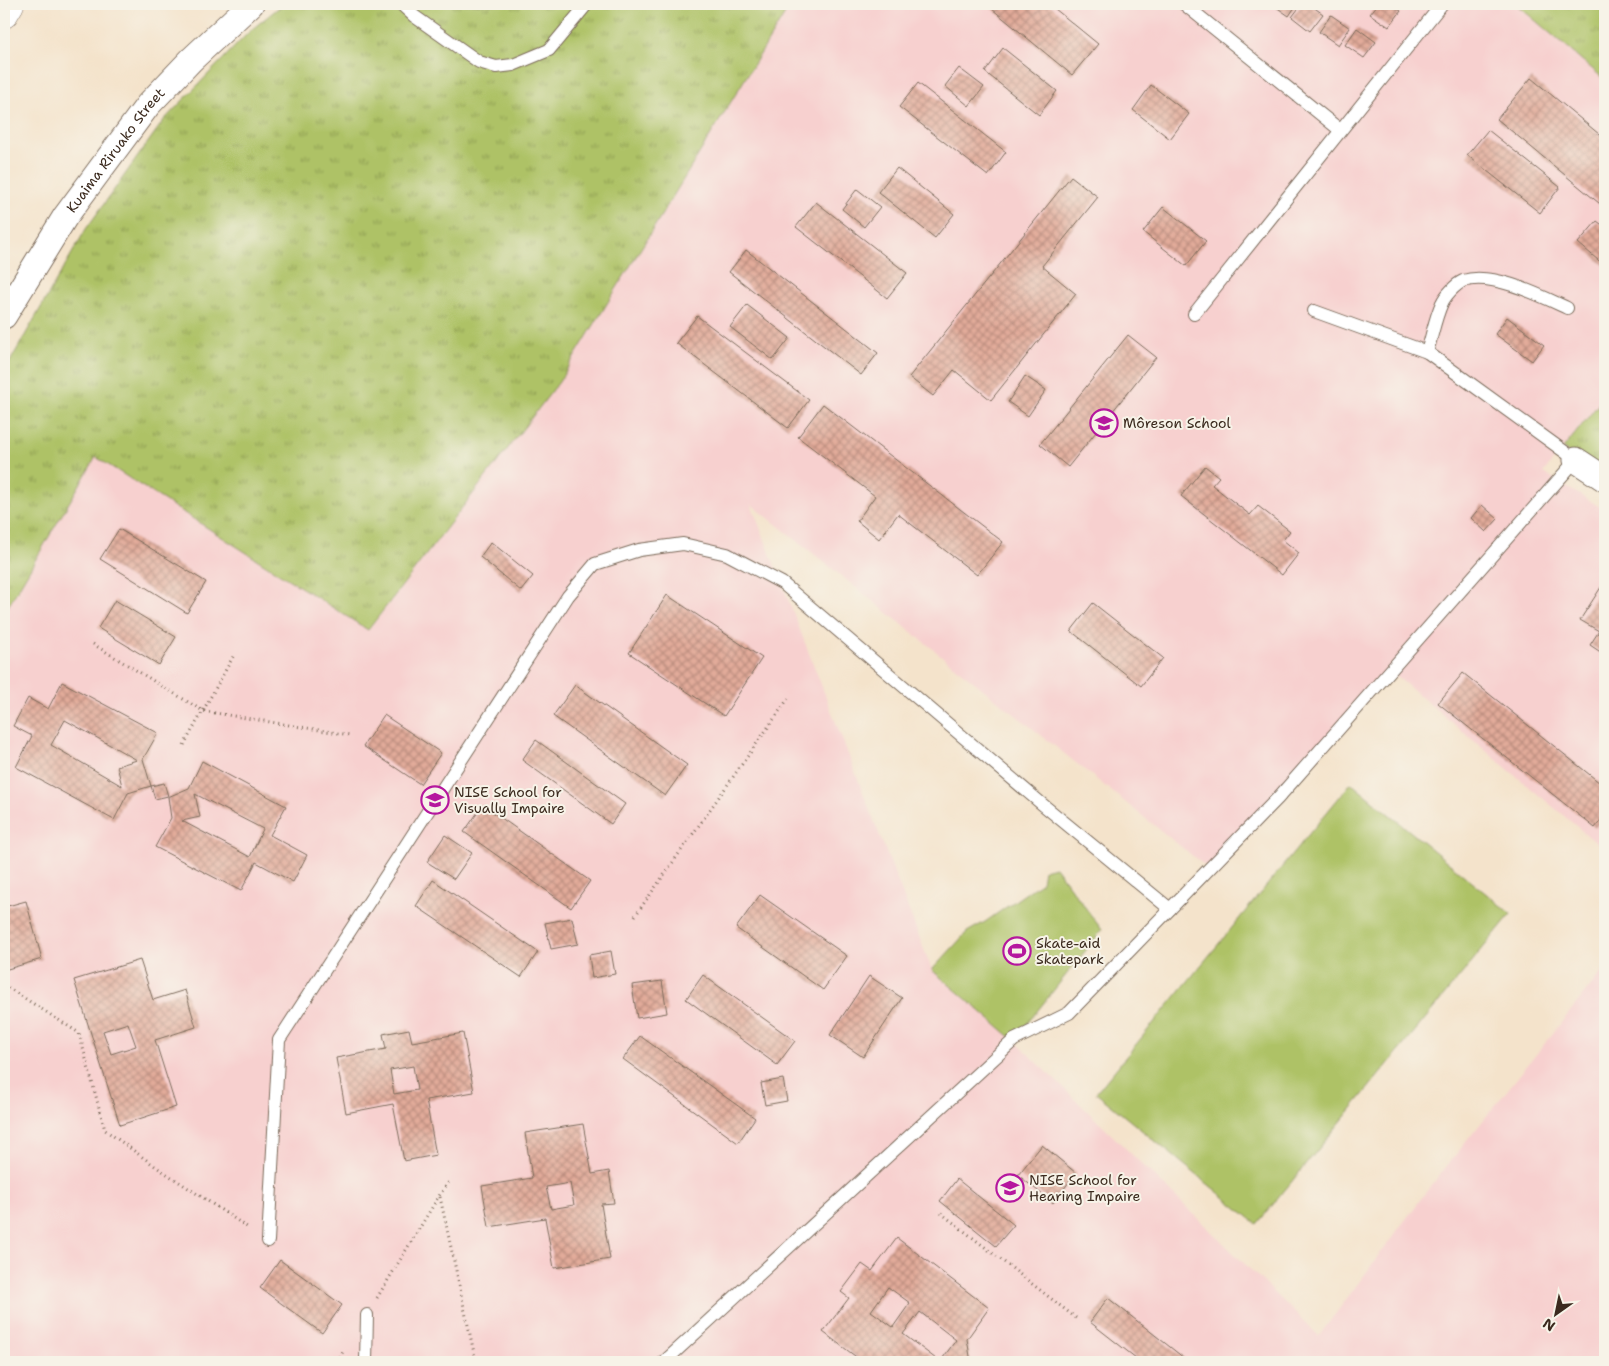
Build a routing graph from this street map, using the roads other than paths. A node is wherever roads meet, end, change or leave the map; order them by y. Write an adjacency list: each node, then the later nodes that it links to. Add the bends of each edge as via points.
1 (10, 4): 7 (highway)
2 (251, 4): 12 (street, Kuaima Riruako Street, via 148,105 65,217)
3 (401, 4): 4 (lane, via 479,62 496,67 513,65 549,50)
4 (587, 4)
5 (1184, 4): 8 (lane)
6 (1442, 4): 8 (lane)
7 (4, 14)
8 (1340, 130): 11 (lane)
9 (1567, 308): 13 (lane, via 1533,292 1495,281 1462,281 1442,302)
10 (1314, 311): 13 (lane)
11 (1194, 314)
12 (4, 316)
13 (1427, 352): 14 (lane)
14 (1576, 460): 15 (street); 16 (lane, via 1278,798)
15 (1605, 479)
16 (1170, 910): 17 (lane, via 782,582 727,554 683,544 639,550 595,564 568,596 279,1040); 20 (lane, via 1069,1013 1014,1040)
17 (268, 1241)
18 (367, 1315): 19 (lane)
19 (366, 1362)
20 (664, 1362)

